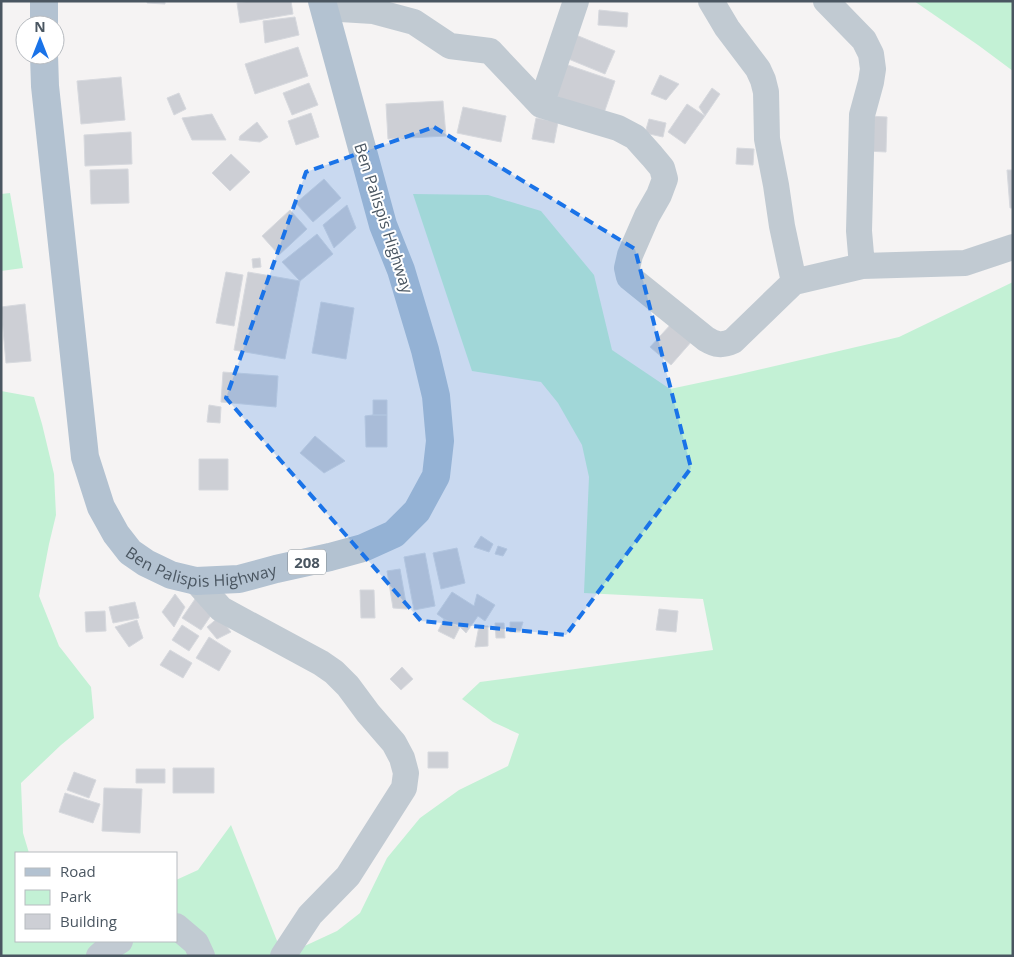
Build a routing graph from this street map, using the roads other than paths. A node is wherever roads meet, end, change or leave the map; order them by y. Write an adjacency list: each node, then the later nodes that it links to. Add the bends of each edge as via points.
1 (44, 1): 6 (main road)
2 (576, 1): 8 (street)
3 (711, 1): 11 (street, via 763,80 767,139)
4 (826, 1): 10 (street, via 864,40 871,54 873,69 862,115 859,231)
5 (323, 5): 8 (street, via 414,22 450,46 490,51); 12 (main road, Ben Palispis Highway / 208, via 378,207 425,350 436,396 440,440 436,476 417,510 394,534 363,548 239,579)
6 (44, 15)
7 (44, 65): 12 (main road, Ben Palispis Highway / 208, via 85,457 101,507 130,552 171,575)
8 (541, 105): 11 (street, via 618,128 635,137 662,168 664,179 659,195 627,261 627,272 629,277 706,339 722,345 733,341)
9 (1013, 248): 10 (street, via 965,263)
10 (862, 266): 11 (street)
11 (794, 282)
12 (196, 581): 17 (street, via 221,609 334,672 394,743 406,773 404,788 348,876 310,915)
13 (178, 928): 16 (street, via 196,943)
14 (118, 942): 15 (street)
15 (99, 956)
16 (202, 956)
17 (283, 956)

